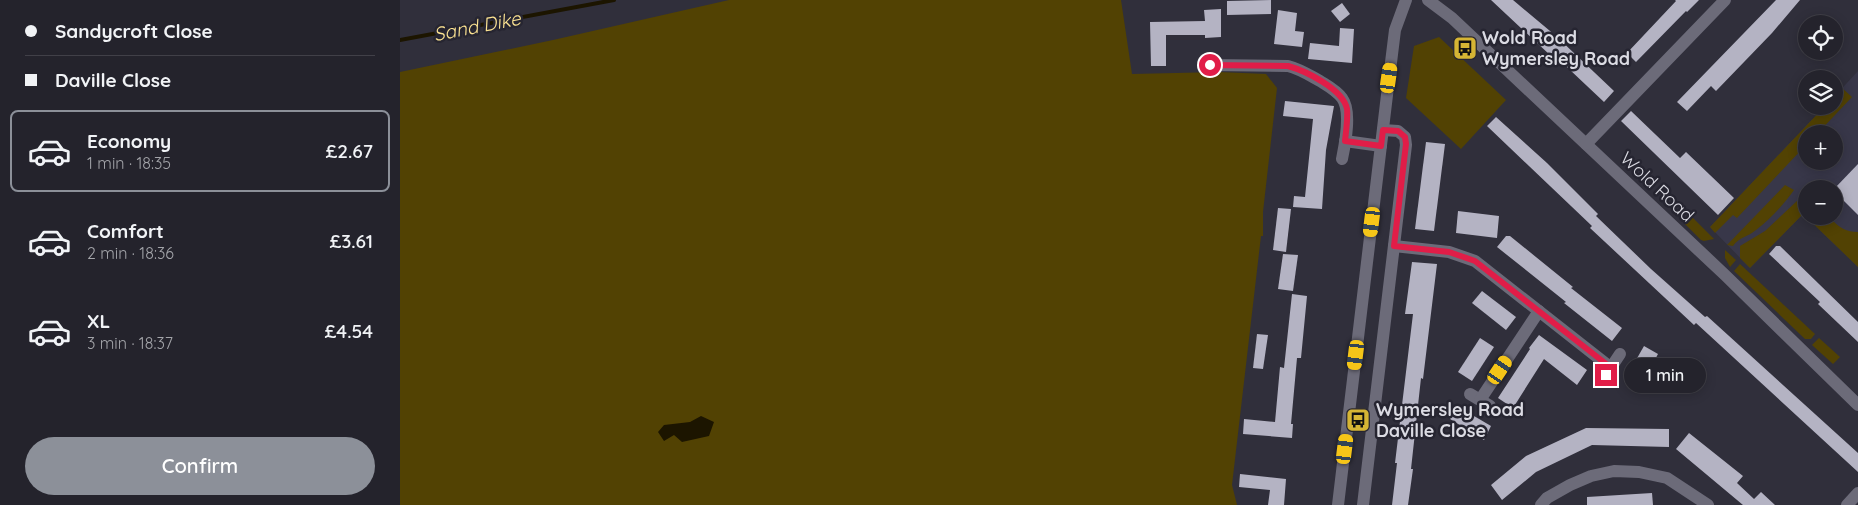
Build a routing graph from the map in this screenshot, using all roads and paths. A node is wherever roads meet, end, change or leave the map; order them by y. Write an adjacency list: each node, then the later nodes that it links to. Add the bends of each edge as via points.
1 (1406, 0): 5 (street, via 1396,30)
2 (1428, 0): 7 (street, Wold Road, via 1452,18)
3 (1725, 0): 7 (street)
4 (1210, 65): 6 (street, via 1224,59 1299,68 1344,99 1347,111)
5 (1383, 130): 8 (street); 10 (street, via 1398,131 1405,137 1406,144)
6 (1345, 141): 8 (street); 9 (street)
7 (1586, 144): 14 (street, Wold Road)
8 (1381, 146): 16 (street)
9 (1342, 159)
10 (1394, 246): 11 (street, via 1449,252 1475,261); 17 (street)
11 (1539, 310): 12 (street, via 1608,371); 13 (street)
12 (1620, 354)
13 (1480, 400)
14 (1858, 404)
15 (1858, 493): 20 (street)
16 (1338, 505)
17 (1362, 505)
18 (1541, 505): 19 (street, via 1570,485 1614,471 1667,478)
19 (1708, 505)
20 (1847, 505)

